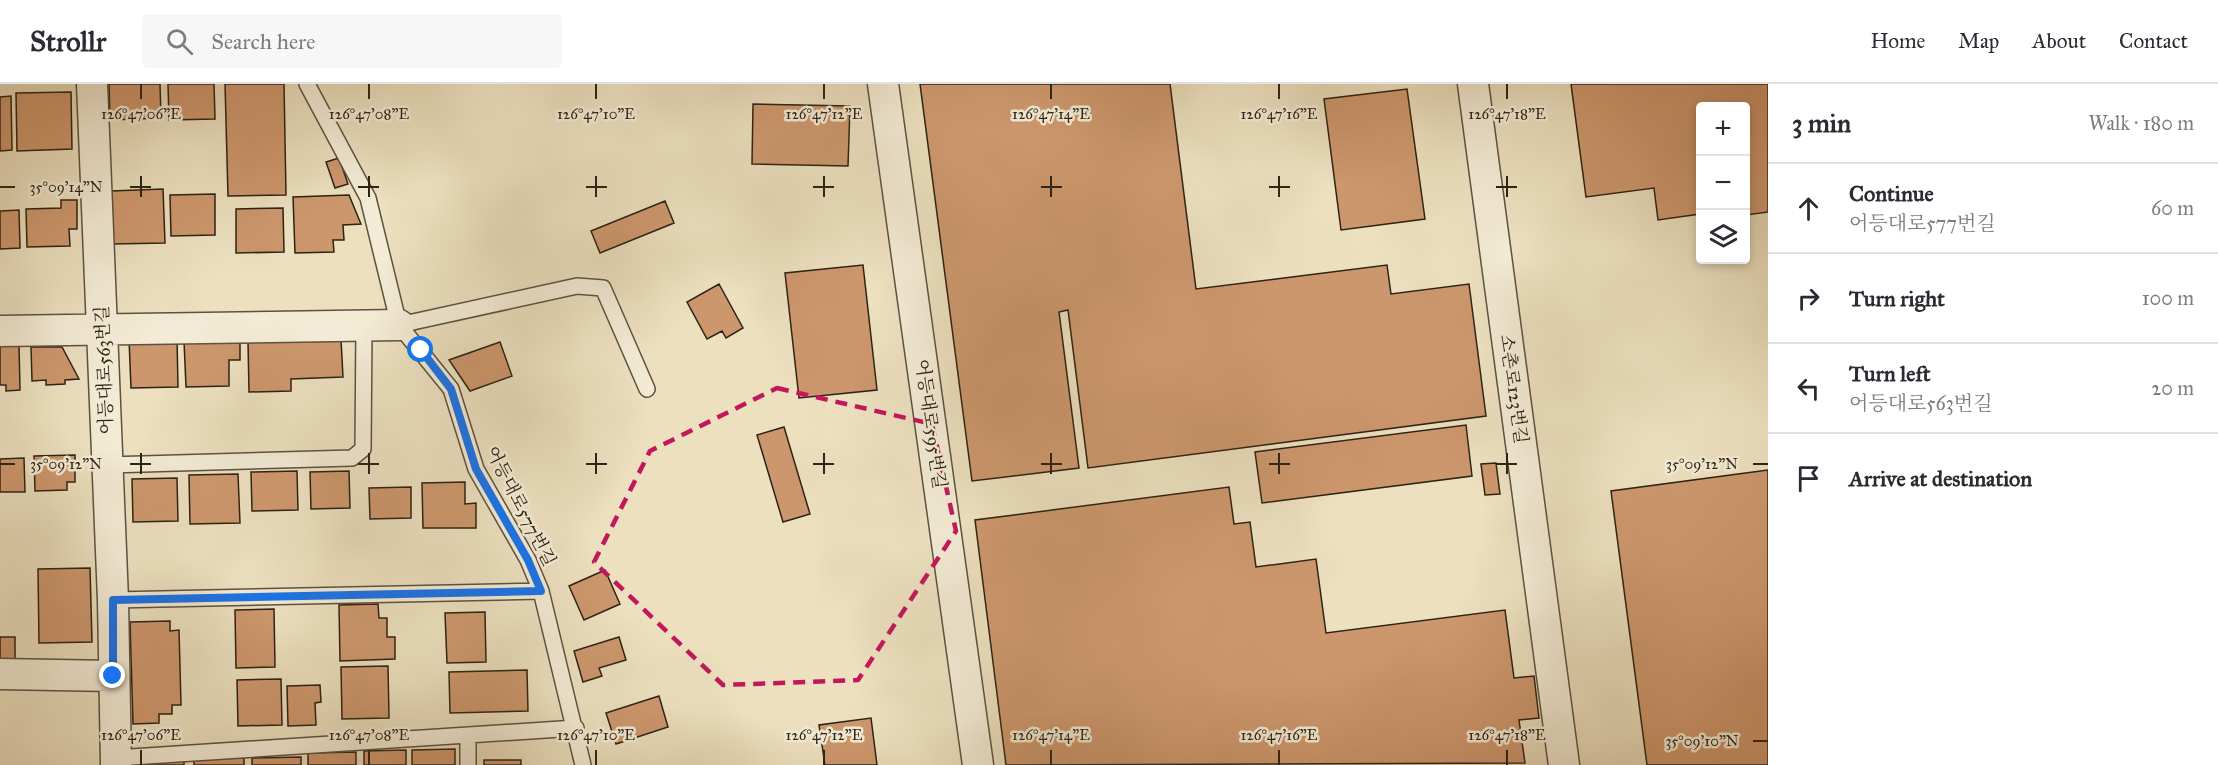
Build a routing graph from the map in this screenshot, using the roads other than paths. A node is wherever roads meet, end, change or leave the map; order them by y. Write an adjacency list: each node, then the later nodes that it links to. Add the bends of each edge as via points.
1 (92, 84): 7 (street, 어등대로563번길)
2 (307, 84): 6 (lane, 어등대로577번길, via 368,198)
3 (883, 84): 20 (street, 어등대로595번길)
4 (1473, 84): 21 (street, 소촌로123번길)
5 (364, 326): 6 (street); 7 (street); 10 (lane, via 363,449 352,458)
6 (399, 326): 9 (lane, via 577,286 603,288); 11 (lane, 어등대로577번길, via 451,389 476,469 528,560)
7 (103, 329): 8 (street); 10 (street, 어등대로563번길)
8 (0, 331)
9 (647, 389)
10 (108, 465): 12 (street, 어등대로563번길)
11 (541, 591): 12 (lane); 15 (lane, 어등대로577번길)
12 (113, 600): 14 (street, 어등대로563번길)
13 (0, 674): 14 (street)
14 (113, 676): 17 (street, 어등대로563번길)
15 (576, 728): 16 (lane); 19 (lane, 어등대로577번길)
16 (468, 735): 17 (lane); 18 (lane)
17 (116, 761)
18 (468, 765)
19 (583, 765)
20 (978, 765)
21 (1564, 765)

